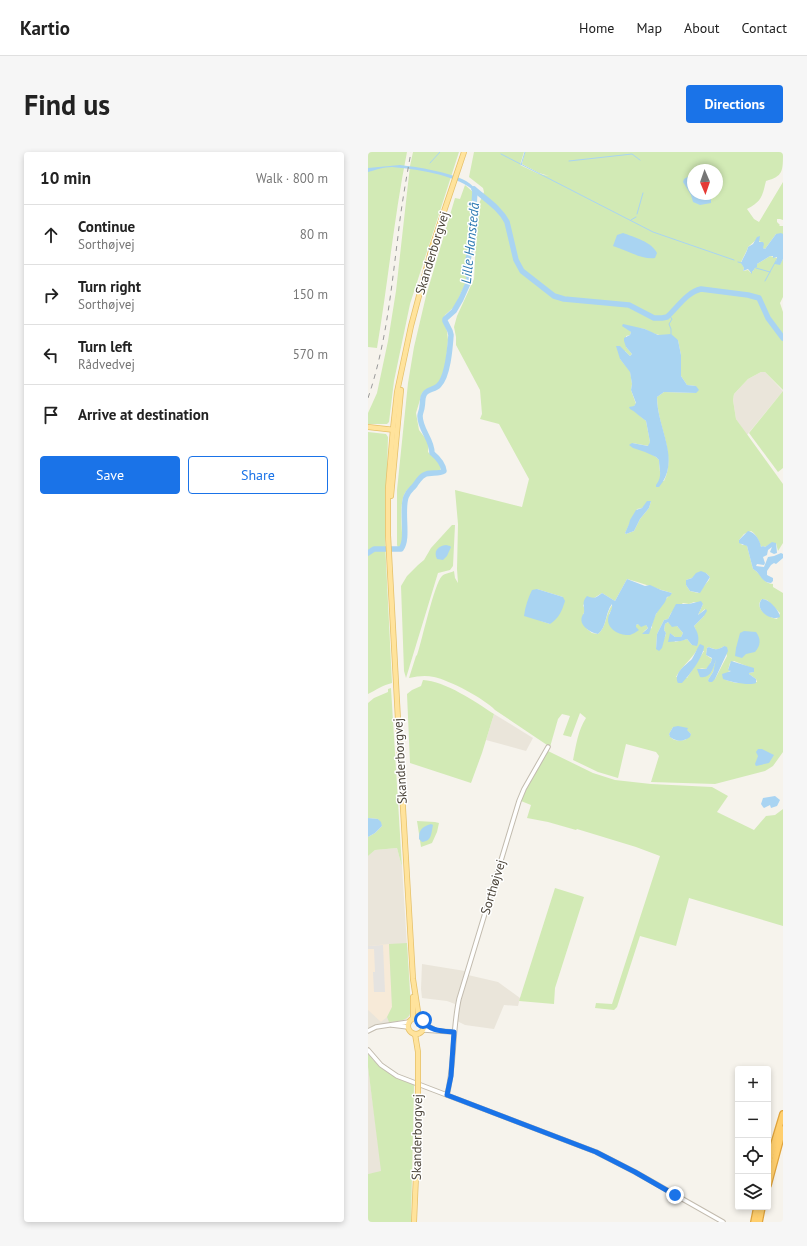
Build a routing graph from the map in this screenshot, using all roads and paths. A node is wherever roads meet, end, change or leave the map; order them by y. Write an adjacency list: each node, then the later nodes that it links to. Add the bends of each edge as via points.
1 (464, 152): 3 (main road, Skanderborgvej, via 421,285 405,354)
2 (368, 427): 3 (main road)
3 (395, 430): 5 (main road, Skanderborgvej, via 388,507 389,555 413,979)
4 (548, 747): 10 (street, Sorthøjvej, via 519,801 459,999)
5 (412, 1021): 6 (main road, via 423,1020); 9 (street, via 376,1027); 11 (main road, via 410,1031)
6 (424, 1024): 7 (main road); 8 (street)
7 (424, 1030): 8 (street); 11 (main road)
8 (438, 1030): 10 (street)
9 (368, 1031)
10 (454, 1032): 13 (street, Sorthøjvej)
11 (417, 1034): 20 (main road, Skanderborgvej, bridge, via 418,1129)
12 (368, 1050): 13 (street, via 388,1071)
13 (447, 1095): 21 (street, via 596,1152)
14 (783, 1114): 16 (highway)
15 (783, 1129): 17 (highway)
16 (771, 1154)
17 (771, 1174)
18 (756, 1210): 22 (highway)
19 (761, 1210): 23 (highway)
20 (414, 1222)
21 (723, 1222)
22 (754, 1222)
23 (759, 1222)

